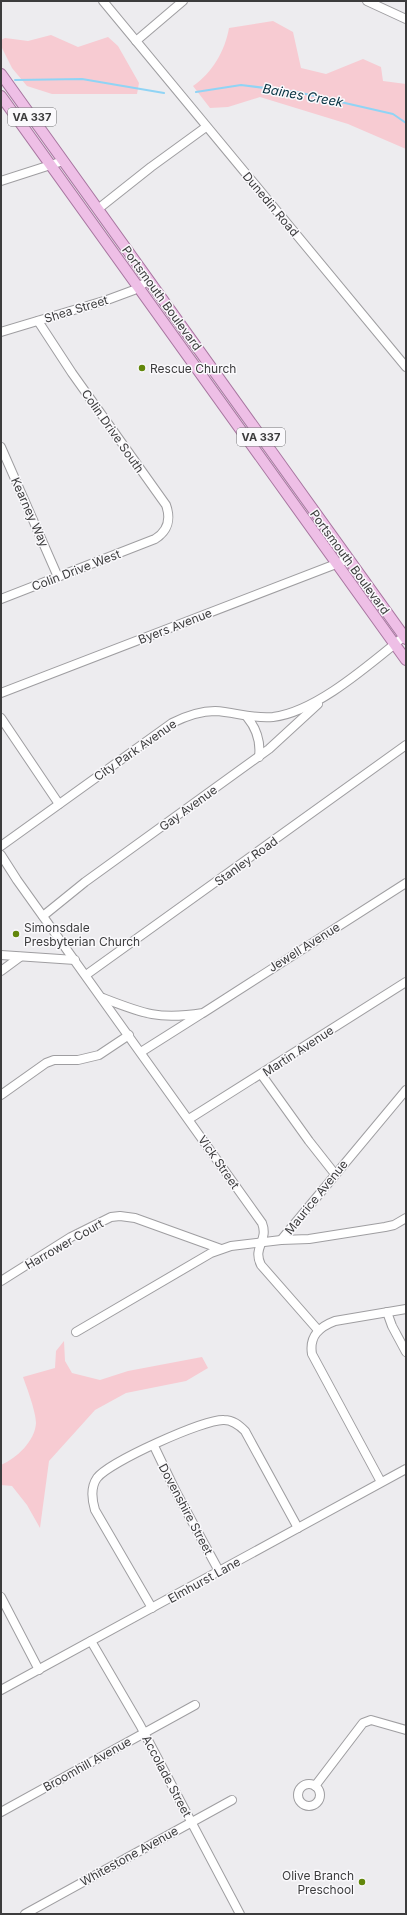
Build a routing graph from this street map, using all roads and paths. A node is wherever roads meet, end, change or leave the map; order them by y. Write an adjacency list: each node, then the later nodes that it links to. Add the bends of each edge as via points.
1 (103, 1): 7 (street, Dunedin Road)
2 (173, 1): 5 (street)
3 (183, 1): 5 (street)
4 (367, 1): 6 (street)
5 (172, 11): 7 (street)
6 (406, 19)
7 (136, 41): 10 (street, Dunedin Road)
8 (1, 74): 11 (main road, Portsmouth Boulevard / VA 337)
9 (1, 96): 12 (main road, Portsmouth Boulevard / VA 337)
10 (206, 127): 14 (street); 19 (street, Dunedin Road)
11 (63, 160): 12 (street); 14 (main road, Portsmouth Boulevard / VA 337)
12 (51, 165): 13 (street); 16 (main road, Portsmouth Boulevard / VA 337)
13 (1, 181)
14 (98, 209): 15 (main road, Portsmouth Boulevard / VA 337)
15 (149, 280): 16 (street, Shea Street); 22 (main road, Portsmouth Boulevard / VA 337)
16 (138, 287): 17 (street, Shea Street, via 101,302); 23 (main road, Portsmouth Boulevard / VA 337)
17 (38, 321): 18 (street, Shea Street); 21 (street, Colin Drive South, via 166,505 169,518 167,526 158,537)
18 (1, 332)
19 (406, 367)
20 (1, 446): 24 (street, Kearney Way)
21 (151, 540): 24 (street, Colin Drive West)
22 (349, 559): 23 (street, Byers Avenue); 26 (main road, Portsmouth Boulevard / VA 337)
23 (337, 564): 27 (main road, Portsmouth Boulevard / VA 337); 29 (street, Byers Avenue)
24 (58, 577): 25 (street, Colin Drive West)
25 (1, 599)
26 (405, 637): 27 (street, City Park Avenue)
27 (394, 644): 28 (main road, Portsmouth Boulevard / VA 337); 30 (street, City Park Avenue)
28 (406, 660)
29 (1, 693)
30 (327, 693): 31 (street, City Park Avenue, via 296,712 272,717); 34 (street, Gay Avenue, via 302,720)
31 (247, 717): 34 (street, via 257,731); 35 (street, City Park Avenue, via 216,711 182,718)
32 (1, 718): 35 (street)
33 (406, 745): 44 (street, Stanley Road)
34 (259, 756): 39 (street, Gay Avenue, via 85,882)
35 (59, 804): 36 (street, City Park Avenue)
36 (1, 846)
37 (1, 855): 39 (street, Vick Street)
38 (406, 883): 47 (street, Jewell Avenue)
39 (43, 916): 42 (street, Vick Street)
40 (1, 956): 41 (street)
41 (20, 957): 42 (street); 43 (street)
42 (75, 960): 44 (street, Vick Street)
43 (1, 971)
44 (86, 975): 46 (street, Vick Street)
45 (406, 982): 50 (street, Martin Avenue)
46 (102, 998): 47 (street, Jewell Avenue, via 150,1015 178,1017); 48 (street, Vick Street)
47 (203, 1013): 49 (street, Jewell Avenue)
48 (129, 1035): 49 (street, Vick Street); 52 (street, via 99,1055 46,1063)
49 (141, 1052): 53 (street, Vick Street)
50 (261, 1074): 53 (street, Martin Avenue); 54 (street)
51 (406, 1090): 54 (street, Maurice Avenue)
52 (1, 1095)
53 (189, 1120): 57 (street, Vick Street, via 262,1223 265,1230)
54 (335, 1174): 56 (street, Maurice Avenue)
55 (406, 1218): 56 (street, via 385,1227 309,1239)
56 (281, 1240): 57 (street, Maurice Avenue)
57 (262, 1241): 58 (street, Maurice Avenue); 62 (street, Vick Street, via 257,1257 261,1265)
58 (221, 1249): 59 (street, Harrower Court, via 136,1218 111,1217 71,1237); 63 (street, Maurice Avenue)
59 (1, 1281)
60 (406, 1308): 61 (street)
61 (387, 1312): 62 (street, via 335,1321); 64 (street)
62 (318, 1330): 67 (street, via 312,1342 312,1354)
63 (76, 1332)
64 (406, 1352)
65 (154, 1446): 68 (street, via 220,1420 236,1423 245,1431); 69 (street, Dovenshire Street); 71 (street, via 129,1457 98,1477 92,1489 96,1510)
66 (406, 1468): 67 (street, Elmhurst Lane)
67 (381, 1482): 68 (street, Elmhurst Lane)
68 (298, 1528): 69 (street, Elmhurst Lane)
69 (219, 1571): 71 (street, Elmhurst Lane)
70 (1, 1597): 73 (street)
71 (152, 1608): 72 (street, Elmhurst Lane)
72 (91, 1641): 73 (street, Elmhurst Lane); 77 (street, Accolade Street)
73 (39, 1670): 74 (street, Elmhurst Lane)
74 (1, 1690)
75 (195, 1705): 77 (street, Broomhill Avenue)
76 (406, 1730): 78 (street, via 371,1720 363,1723)
77 (144, 1732): 80 (street, Broomhill Avenue); 81 (street, Accolade Street)
78 (315, 1786)
79 (232, 1800): 81 (street, Whitestone Avenue)
80 (1, 1812)
81 (192, 1822): 82 (street, Whitestone Avenue); 83 (street, Accolade Street)
82 (25, 1914)
83 (240, 1914)

